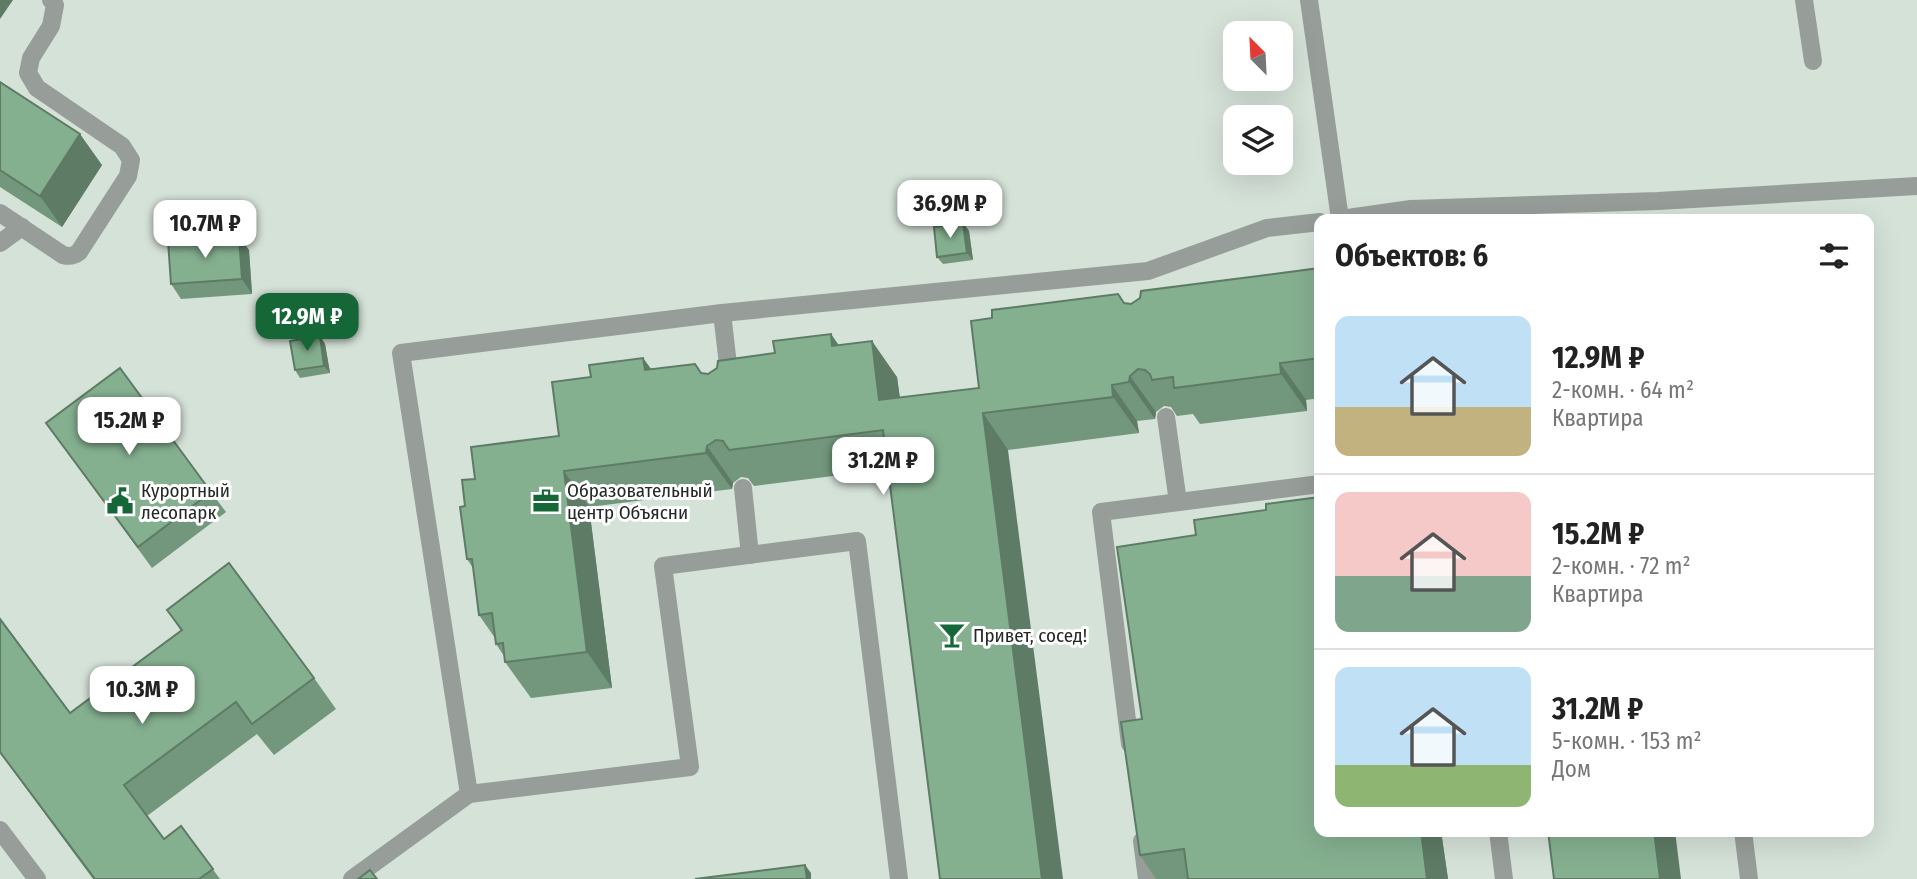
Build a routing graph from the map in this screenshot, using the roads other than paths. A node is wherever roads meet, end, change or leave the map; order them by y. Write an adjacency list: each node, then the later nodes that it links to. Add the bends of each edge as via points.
1 (51, 0): 11 (lane, via 55,5 51,26 31,58 28,73 37,88 122,146 131,160 128,176 75,255 63,255)
2 (1309, 0): 8 (lane)
3 (1804, 0): 4 (lane)
4 (1813, 61)
5 (1917, 187): 6 (lane)
6 (1660, 210): 9 (lane, via 1411,209)
7 (0, 213): 11 (lane)
8 (1340, 214)
9 (1376, 214)
10 (1314, 223): 13 (lane, via 1267,228 1149,277)
11 (22, 227): 12 (lane)
12 (0, 243)
13 (722, 313): 14 (lane); 21 (lane, via 401,353)
14 (733, 399)
15 (1166, 417): 18 (lane)
16 (1314, 485): 18 (lane)
17 (743, 488): 19 (lane)
18 (1178, 502): 20 (lane, via 1101,512)
19 (750, 555): 21 (lane, via 663,566 690,768); 28 (lane, via 857,541)
20 (1131, 757)
21 (469, 794): 27 (lane)
22 (1140, 825): 29 (lane)
23 (0, 830): 26 (lane)
24 (1499, 837): 30 (lane)
25 (1744, 837): 31 (lane)
26 (37, 879)
27 (352, 879)
28 (899, 879)
29 (1147, 879)
30 (1504, 879)
31 (1749, 879)

